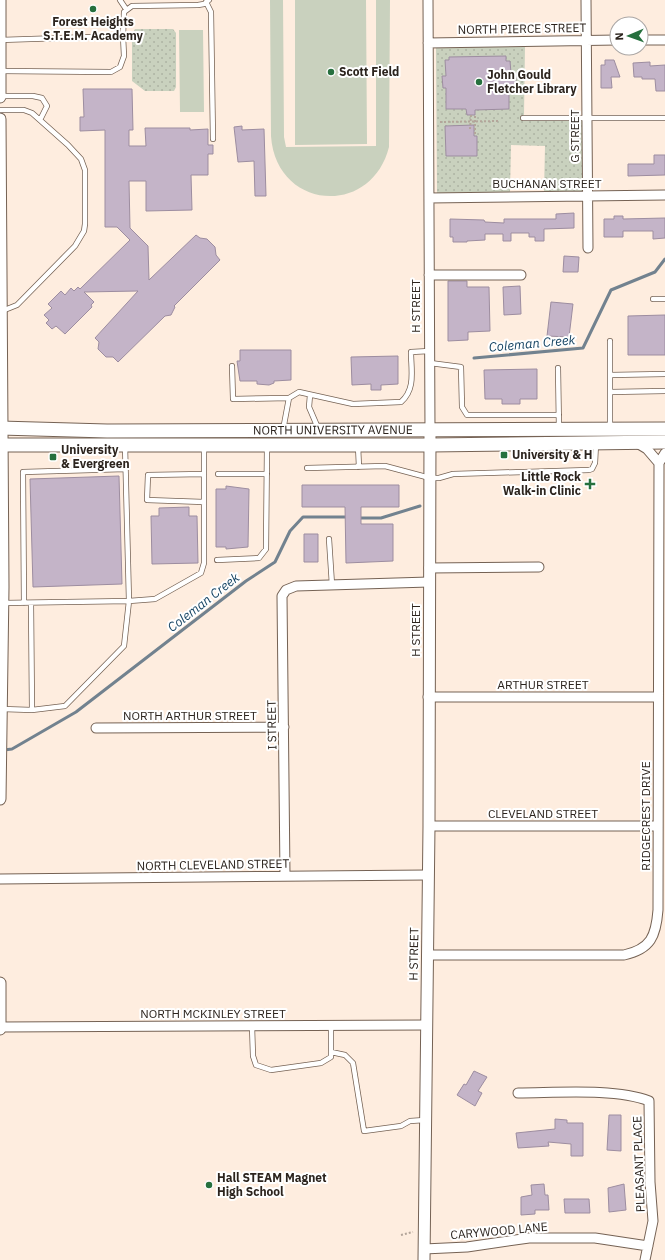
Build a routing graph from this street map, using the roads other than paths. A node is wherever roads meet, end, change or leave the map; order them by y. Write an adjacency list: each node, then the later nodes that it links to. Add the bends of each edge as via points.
1 (0, 0): 10 (street)
2 (120, 0): 8 (lane)
3 (428, 0): 15 (street, H STREET)
4 (586, 0): 11 (street, G STREET)
5 (208, 1): 7 (lane, via 198,5); 25 (lane, via 211,12)
6 (147, 2): 7 (lane); 8 (lane)
7 (174, 2)
8 (126, 9): 9 (lane, via 123,14)
9 (124, 36): 10 (lane); 16 (lane, via 123,63 114,71)
10 (0, 40): 16 (street)
11 (587, 40): 12 (street, NORTH PIERCE STREET); 15 (street, NORTH PIERCE STREET); 21 (street, G STREET)
12 (609, 40)
13 (649, 40): 14 (street)
14 (665, 40)
15 (428, 42): 29 (street, H STREET)
16 (0, 71): 17 (street)
17 (0, 84): 18 (street)
18 (0, 97): 24 (lane, via 42,98 47,106)
19 (0, 110): 24 (lane, via 24,110)
20 (523, 118): 21 (lane)
21 (587, 118): 22 (lane); 28 (street, G STREET)
22 (665, 118)
23 (0, 119): 26 (street)
24 (40, 120): 35 (lane, via 77,152 84,164 84,231 75,246 17,306)
25 (213, 139)
26 (0, 144): 35 (street)
27 (665, 196): 28 (street, BUCHANAN STREET)
28 (588, 197): 29 (street, BUCHANAN STREET); 30 (street, G STREET)
29 (429, 198): 31 (street, H STREET)
30 (588, 248)
31 (429, 275): 32 (street); 37 (street, H STREET)
32 (521, 275)
33 (653, 299): 34 (lane)
34 (665, 299)
35 (0, 311): 48 (street)
36 (610, 341): 42 (lane)
37 (430, 351): 38 (street, H STREET); 45 (lane, via 411,352 412,384 409,396 402,402 353,404)
38 (430, 363): 47 (lane, via 461,367 462,408 467,415); 54 (street, H STREET)
39 (232, 366): 46 (lane, via 232,399)
40 (558, 368): 47 (lane)
41 (665, 374): 42 (lane)
42 (610, 375): 44 (lane)
43 (665, 391): 44 (lane)
44 (610, 392): 50 (lane)
45 (310, 395): 46 (lane, via 299,392); 53 (lane, via 309,406)
46 (289, 398): 52 (lane)
47 (559, 415): 49 (lane)
48 (0, 428): 52 (main road, NORTH UNIVERSITY AVENUE, via 107,431); 58 (street)
49 (559, 429): 50 (main road, NORTH UNIVERSITY AVENUE); 54 (main road, NORTH UNIVERSITY AVENUE)
50 (610, 429): 51 (main road, NORTH UNIVERSITY AVENUE)
51 (665, 429)
52 (283, 430): 53 (main road, NORTH UNIVERSITY AVENUE)
53 (319, 430): 54 (main road, NORTH UNIVERSITY AVENUE)
54 (430, 430): 63 (street, H STREET)
55 (636, 442): 56 (main road, NORTH UNIVERSITY AVENUE); 57 (main road, NORTH UNIVERSITY AVENUE); 65 (street, via 647,449)
56 (665, 442)
57 (596, 443): 63 (main road, NORTH UNIVERSITY AVENUE); 72 (lane, via 594,463 589,470 453,474)
58 (1, 445): 59 (main road, NORTH UNIVERSITY AVENUE); 80 (street)
59 (125, 445): 60 (main road, NORTH UNIVERSITY AVENUE); 68 (lane)
60 (204, 445): 61 (main road, NORTH UNIVERSITY AVENUE); 69 (lane)
61 (267, 445): 62 (main road, NORTH UNIVERSITY AVENUE); 71 (lane)
62 (358, 445): 63 (main road, NORTH UNIVERSITY AVENUE); 66 (lane)
63 (430, 445): 72 (street, H STREET)
64 (665, 453): 65 (street)
65 (659, 463): 86 (street, RIDGECREST DRIVE)
66 (359, 467): 67 (lane); 72 (lane, via 385,466)
67 (307, 468)
68 (126, 469): 81 (lane); 83 (lane, via 23,472)
69 (204, 474): 73 (lane); 73 (lane, via 148,475 147,500)
70 (218, 474): 71 (lane)
71 (267, 474): 75 (lane, via 266,549 259,558)
72 (430, 478): 77 (street, H STREET)
73 (204, 502): 81 (lane, via 204,564 201,573 155,599)
74 (329, 539): 79 (lane)
75 (217, 560)
76 (539, 567): 77 (street)
77 (429, 568): 78 (street, H STREET)
78 (429, 582): 79 (street); 85 (street, H STREET)
79 (332, 585): 89 (street, I STREET, via 299,586 286,590 281,601)
80 (2, 587): 82 (street)
81 (129, 601): 84 (lane); 88 (lane, via 124,646 65,706)
82 (3, 603): 83 (lane); 87 (street)
83 (24, 603): 84 (lane)
84 (31, 603): 88 (lane)
85 (428, 697): 86 (street, ARTHUR STREET); 93 (street, H STREET)
86 (658, 697): 94 (street, RIDGECREST DRIVE)
87 (2, 709): 88 (lane); 91 (street)
88 (32, 710)
89 (284, 727): 90 (street, NORTH ARTHUR STREET); 96 (street, I STREET)
90 (96, 728)
91 (1, 743): 92 (street)
92 (0, 799)
93 (429, 826): 94 (street, CLEVELAND STREET); 95 (street, H STREET)
94 (657, 826): 98 (street, RIDGECREST DRIVE, via 657,922 652,938 640,950 617,956)
95 (427, 875): 96 (street, NORTH CLEVELAND STREET); 98 (street, H STREET)
96 (286, 876): 97 (street, NORTH CLEVELAND STREET)
97 (0, 879)
98 (427, 955): 100 (street, H STREET)
99 (0, 983): 103 (street)
100 (426, 1025): 102 (street, NORTH MCKINLEY STREET); 106 (street, H STREET)
101 (252, 1026): 102 (street, NORTH MCKINLEY STREET); 103 (street, NORTH MCKINLEY STREET); 104 (lane, via 256,1065 263,1068 270,1070 321,1063 331,1057)
102 (331, 1026): 104 (lane)
103 (0, 1028)
104 (331, 1052): 106 (lane, via 345,1055 353,1062 364,1131)
105 (518, 1093): 107 (street, PLEASANT PLACE, via 609,1093 649,1101 653,1221)
106 (425, 1120): 108 (street, H STREET)
107 (648, 1246): 108 (street, CARYWOOD LANE, via 595,1238 529,1238); 109 (street, PLEASANT PLACE)
108 (424, 1254)
109 (645, 1260)

